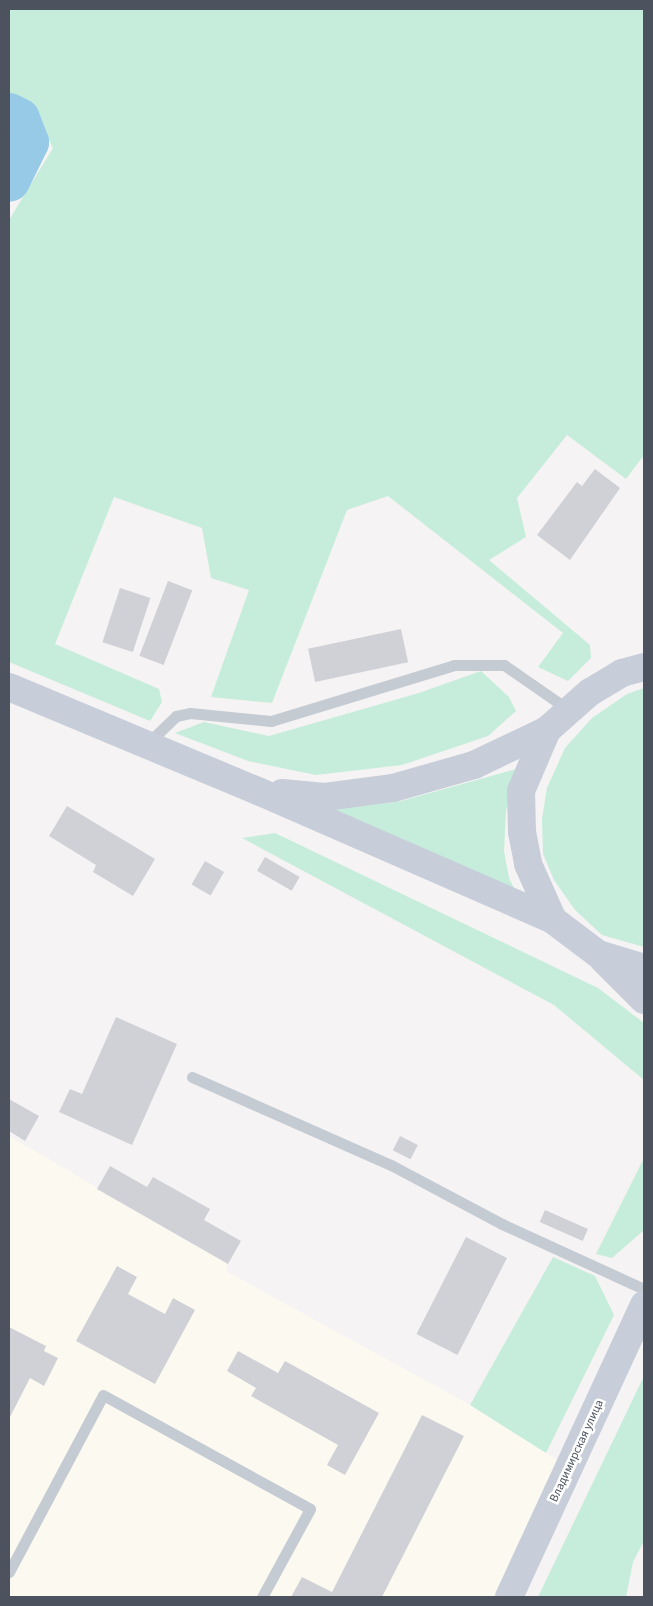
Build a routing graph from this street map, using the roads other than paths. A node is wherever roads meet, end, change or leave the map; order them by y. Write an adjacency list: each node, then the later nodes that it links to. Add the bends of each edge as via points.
1 (644, 667): 3 (main road, via 622,673 590,692)
2 (9, 687): 5 (main road)
3 (569, 710): 4 (main road); 5 (lane, via 504,665 454,665 271,721 190,713 176,716)
4 (547, 730): 6 (main road, via 474,765 392,788 325,797); 7 (main road, via 521,791 522,832 528,864)
5 (147, 744): 6 (main road)
6 (258, 791): 7 (main road)
7 (553, 920): 8 (main road)
8 (598, 954): 9 (main road); 10 (main road)
9 (644, 968)
10 (644, 1000)
11 (192, 1077): 12 (lane, via 390,1165 502,1224)
12 (644, 1289)
13 (644, 1305): 16 (main road, Владимирская улица)
14 (9, 1572): 15 (lane, via 103,1395 310,1509)
15 (262, 1597)
16 (509, 1597)

